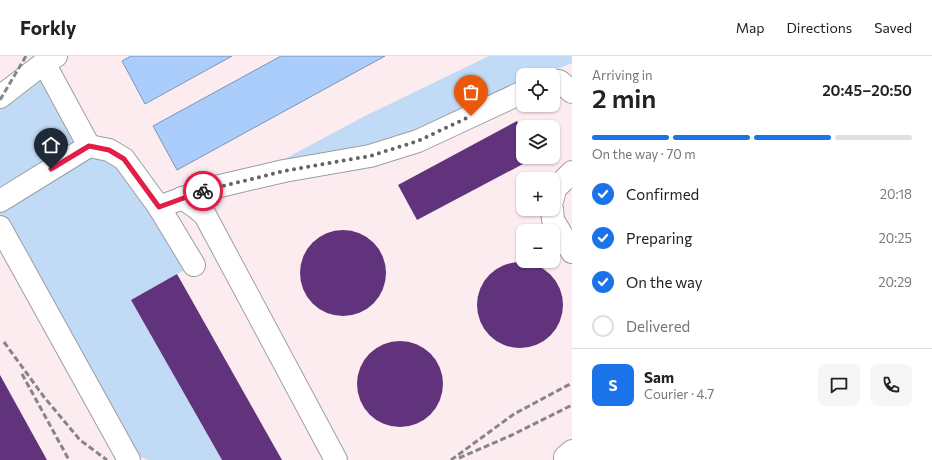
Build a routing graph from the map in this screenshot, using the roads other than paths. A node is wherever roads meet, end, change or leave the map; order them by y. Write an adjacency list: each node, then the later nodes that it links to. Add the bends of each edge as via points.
1 (50, 59): 5 (lane); 6 (lane)
2 (560, 82): 3 (lane)
3 (572, 92)
4 (516, 95): 9 (lane, via 418,141 391,150 284,171 207,189)
5 (0, 98)
6 (89, 146): 10 (lane); 11 (lane, via 109,150 124,159)
7 (572, 172): 8 (lane)
8 (560, 184)
9 (182, 198): 11 (lane); 18 (lane, via 205,215)
10 (0, 201)
11 (159, 207): 15 (lane)
12 (553, 216): 14 (lane)
13 (0, 227): 17 (lane)
14 (572, 252)
15 (194, 265)
16 (572, 451): 19 (lane)
17 (129, 460)
18 (336, 460)
19 (565, 460)

